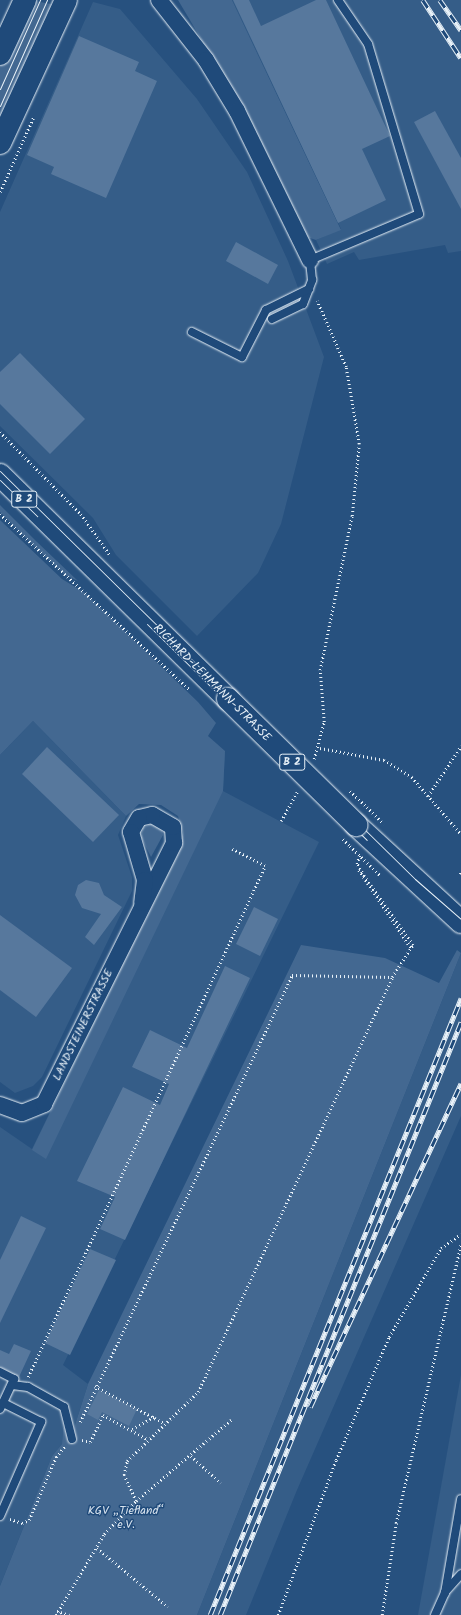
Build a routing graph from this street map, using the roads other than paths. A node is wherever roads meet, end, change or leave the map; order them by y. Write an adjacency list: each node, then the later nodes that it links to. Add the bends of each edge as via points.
1 (25, 0): 5 (main road)
2 (66, 0): 6 (main road)
3 (159, 0): 7 (street, via 206,60 237,111)
4 (338, 0): 7 (lane, via 368,44 419,214)
5 (0, 54)
6 (0, 143)
7 (310, 260): 8 (lane)
8 (309, 290): 9 (lane, via 303,304); 10 (lane, via 266,310 242,357)
9 (272, 319)
10 (192, 332)
11 (0, 475): 13 (main road, RICHARD-LEHMANN-STRASSE / B 2, bridge, via 430,897)
12 (142, 903): 12 (street, LANDSTEINERSTRASSE, via 168,856 175,834 164,820 152,815 139,818 131,832 145,880); 14 (street, LANDSTEINERSTRASSE, via 44,1104 22,1113)
13 (461, 922)
14 (0, 1105)
15 (0, 1372): 16 (lane)
16 (13, 1382): 17 (lane); 18 (lane, via 28,1387 64,1407)
17 (1, 1406): 20 (lane, via 41,1422)
18 (72, 1439)
19 (461, 1499): 22 (lane)
20 (0, 1515)
21 (461, 1574): 22 (lane)
22 (445, 1593): 23 (lane)
23 (435, 1615)

